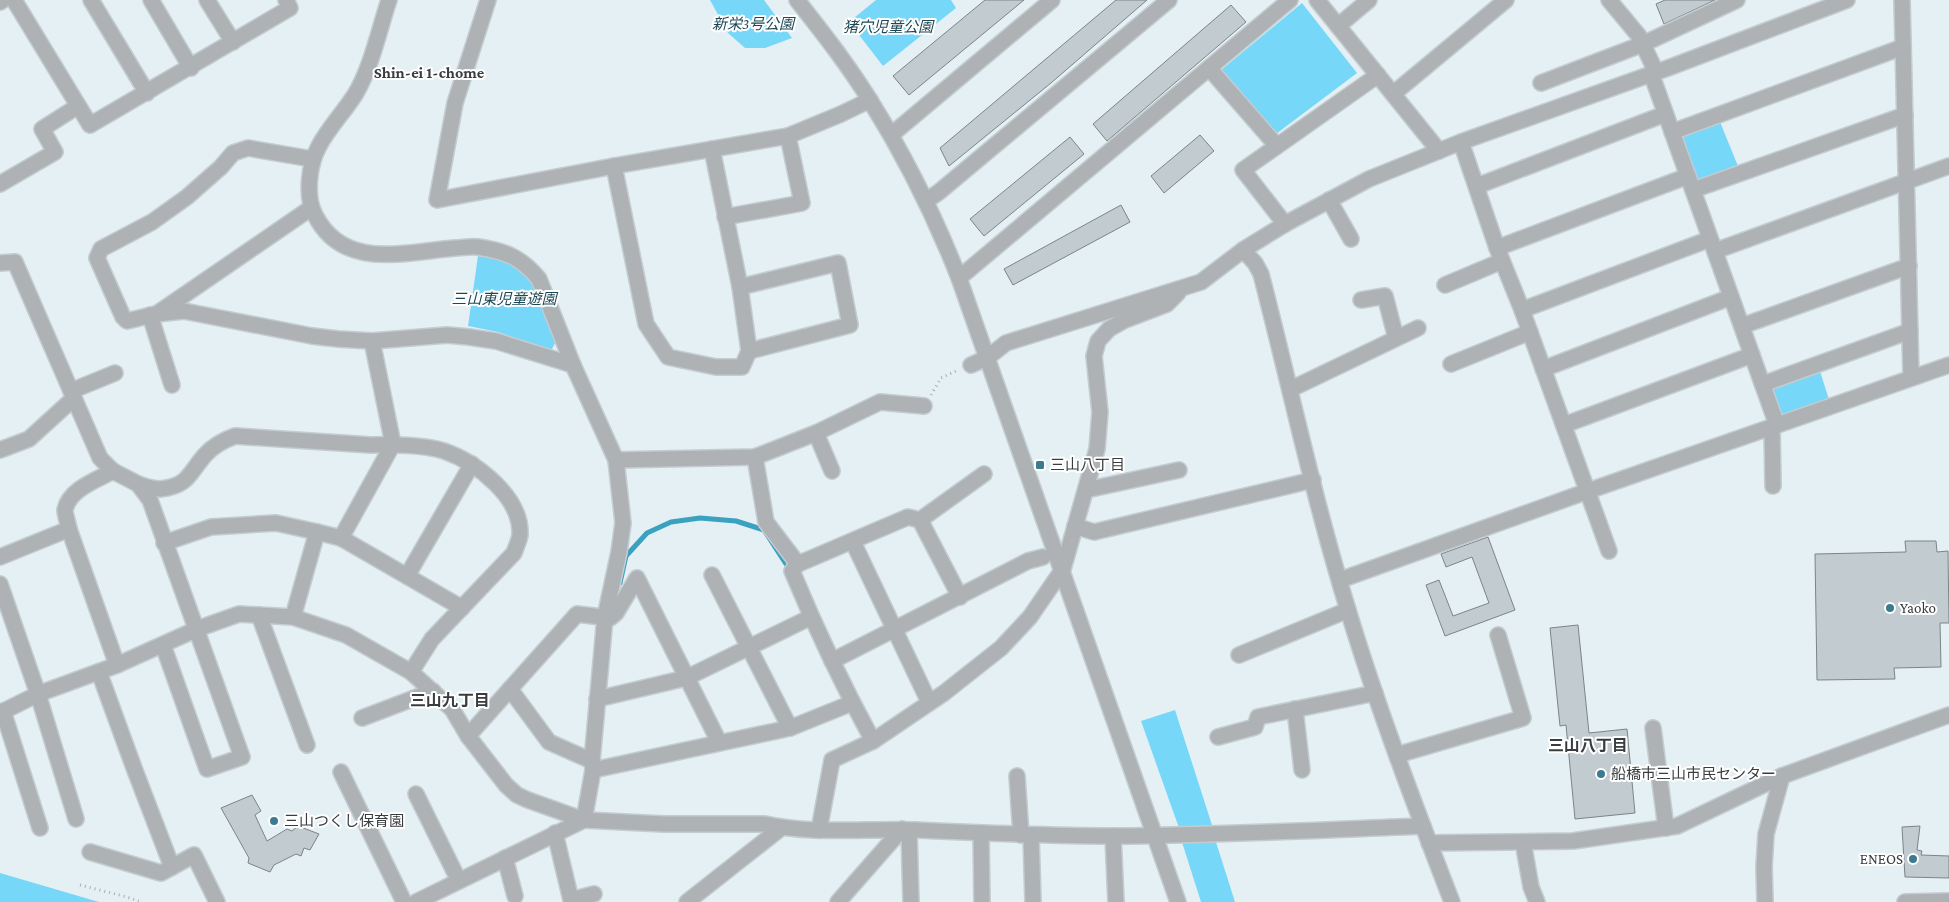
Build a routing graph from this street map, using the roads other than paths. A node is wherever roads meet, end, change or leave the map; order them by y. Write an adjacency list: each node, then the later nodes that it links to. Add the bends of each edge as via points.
1 (3, 0): 19 (street)
2 (14, 0): 33 (street)
3 (91, 0): 30 (street)
4 (150, 0): 25 (street)
5 (207, 0): 22 (street)
6 (286, 0): 22 (street, via 290,8)
7 (389, 0): 43 (street, via 356,92)
8 (488, 0): 44 (street, via 455,103 437,200)
9 (797, 0): 32 (street)
10 (1169, 0): 51 (street)
11 (1290, 0): 26 (street)
12 (1317, 0): 21 (street)
13 (1369, 0): 21 (street)
14 (1506, 0): 31 (street)
15 (1610, 0): 23 (street)
16 (1737, 0): 23 (street)
17 (1847, 0): 27 (street)
18 (1902, 0): 24 (street)
19 (0, 2)
20 (1047, 2): 37 (street)
21 (1338, 26): 28 (street)
22 (233, 42): 25 (street)
23 (1643, 44): 27 (street); 29 (street)
24 (1903, 47): 35 (street); 36 (street)
25 (191, 68): 30 (street)
26 (1209, 68): 40 (street); 61 (street)
27 (1653, 72): 34 (street); 39 (street)
28 (1378, 75): 31 (street); 40 (street)
29 (1541, 82)
30 (147, 93): 33 (street, via 90,126)
31 (1393, 94): 42 (street)
32 (870, 100): 37 (street); 38 (street)
33 (78, 106): 48 (street, via 42,129 55,152)
34 (1666, 114): 36 (street); 49 (street)
35 (1905, 116): 46 (street); 47 (street)
36 (1672, 132): 46 (street)
37 (891, 135): 51 (street)
38 (788, 136): 41 (street); 53 (street, via 802,203)
39 (1461, 142): 42 (street); 49 (street)
40 (1277, 146): 54 (street, via 1243,170)
41 (712, 149): 44 (street); 53 (street)
42 (1439, 150): 50 (street, via 1369,179)
43 (312, 159): 52 (street); 68 (street, via 248,148 234,153 187,197 152,222 101,249 97,258 123,317 127,321)
44 (614, 166): 75 (street, via 646,324 668,357 716,367 742,367)
45 (1949, 166): 47 (street)
46 (1690, 183): 56 (street); 58 (street)
47 (1906, 183): 56 (street); 60 (street)
48 (0, 184)
49 (1477, 186): 58 (street)
50 (1329, 200): 54 (street); 55 (street)
51 (926, 201): 61 (street)
52 (312, 208): 68 (street); 79 (street, via 330,235 350,250 380,255 475,247 499,251 521,260 539,279)
53 (725, 217): 63 (street)
54 (1285, 224): 57 (street)
55 (1351, 239)
56 (1712, 245): 65 (street); 67 (street)
57 (1243, 250): 64 (street, via 1202,282); 87 (street, via 1256,263 1261,274)
58 (1500, 255): 62 (street); 67 (street)
59 (0, 263): 88 (street, via 15,262)
60 (1909, 266): 69 (street); 71 (street)
61 (959, 278): 77 (street)
62 (1445, 285)
63 (740, 287): 75 (street); 75 (street, via 838,263 850,325)
64 (1185, 288): 77 (street, via 1006,343); 105 (street, via 1167,304 1109,329 1098,341 1094,356 1100,412 1097,449)
65 (1731, 297): 69 (street); 82 (street)
66 (1361, 300): 73 (street, via 1385,296)
67 (1522, 310): 72 (street)
68 (153, 314): 74 (street, via 184,311 312,336); 86 (street)
69 (1742, 326): 76 (street)
70 (1418, 328): 73 (street)
71 (1910, 331): 84 (street); 85 (street)
72 (1530, 332): 78 (street); 82 (street)
73 (1396, 338): 87 (street)
74 (372, 341): 79 (street, via 469,337 496,341); 93 (street)
75 (749, 351)
76 (1752, 355): 85 (street); 90 (street)
77 (987, 358): 80 (street); 118 (street)
78 (1451, 364)
79 (573, 365): 96 (street)
80 (971, 365)
81 (1949, 365): 84 (street)
82 (1543, 369): 90 (street)
83 (115, 373): 88 (street)
84 (1911, 377): 91 (street)
85 (1763, 384): 91 (street)
86 (172, 385)
87 (1291, 389): 102 (street)
88 (73, 394): 94 (street, via 29,439); 99 (street, via 100,458)
89 (924, 406): 92 (street, via 880,402)
90 (1564, 425): 106 (street)
91 (1774, 426): 104 (street); 106 (street)
92 (816, 433): 95 (street); 100 (street)
93 (393, 444): 97 (street, via 443,450); 103 (street, via 235,436 206,454 186,480 177,485 159,489); 111 (street)
94 (0, 450)
95 (755, 457): 96 (street); 117 (street, via 766,522)
96 (616, 460): 128 (street, via 622,523 619,552)
97 (472, 464): 120 (street); 124 (street, via 498,484 513,507 520,537 514,553)
98 (1179, 470): 105 (street)
99 (113, 471): 103 (street); 109 (street, via 69,499 65,511)
100 (832, 471)
101 (984, 474): 107 (street)
102 (1313, 480): 108 (street, via 1094,532); 121 (street)
103 (138, 484): 113 (street, via 150,500)
104 (1773, 486)
105 (1086, 490): 108 (street)
106 (1588, 491): 114 (street); 121 (street)
107 (920, 520): 112 (street, via 908,518); 123 (street)
108 (1075, 526): 118 (street)
109 (69, 529): 116 (street); 137 (street)
110 (317, 532): 111 (street); 113 (street, via 276,523 211,527); 127 (street)
111 (342, 538): 120 (street)
112 (853, 542): 117 (street); 131 (street)
113 (164, 543): 130 (street)
114 (1609, 551)
115 (1043, 556): 123 (street)
116 (0, 557)
117 (798, 564): 129 (street, via 792,571)
118 (1063, 570): 146 (street, via 1030,617 1000,648); 177 (street)
119 (712, 575): 134 (street)
120 (407, 576): 124 (street)
121 (1340, 580): 125 (street)
122 (0, 584): 144 (street)
123 (960, 597): 131 (street)
124 (462, 608): 139 (street, via 432,639)
125 (1348, 610): 135 (street); 143 (street)
126 (259, 616): 127 (street); 130 (street, via 240,614); 158 (street)
127 (293, 617): 139 (street, via 346,634)
128 (604, 617): 140 (street, via 610,618 616,613 637,578); 141 (street, via 577,614); 145 (street)
129 (811, 617): 134 (street); 136 (street)
130 (197, 629): 133 (street); 133 (street, via 242,757 207,769)
131 (896, 629): 136 (street); 146 (street)
132 (1498, 635): 159 (street, via 1523,718)
133 (163, 645): 137 (street)
134 (748, 647): 140 (street); 152 (street)
135 (1239, 654)
136 (832, 661): 147 (street)
137 (117, 665): 138 (street)
138 (100, 672): 144 (street); 183 (street)
139 (410, 672): 142 (street)
140 (686, 678): 145 (street); 157 (street)
141 (510, 689): 154 (street); 160 (street, via 549,742)
142 (433, 691): 151 (street); 154 (street, via 452,709)
143 (1375, 693): 148 (street); 159 (street)
144 (38, 694): 149 (street); 166 (street)
145 (597, 699): 160 (street)
146 (930, 702): 156 (street)
147 (852, 703): 152 (street); 156 (street)
148 (1295, 709): 155 (street, via 1258,717 1255,727); 161 (street)
149 (2, 712): 169 (street)
150 (1949, 716): 164 (street)
151 (362, 718)
152 (790, 728): 157 (street)
153 (1653, 728): 171 (street)
154 (468, 736): 167 (street, via 517,795)
155 (1218, 737)
156 (873, 741): 172 (street, via 832,760)
157 (719, 742): 160 (street)
158 (307, 745)
159 (1397, 755): 168 (street)
160 (592, 765): 167 (street)
161 (1302, 770)
162 (341, 772): 189 (street)
163 (1017, 776): 176 (street)
164 (1782, 776): 171 (street, via 1677,826); 200 (street, via 1766,834)
165 (416, 794): 184 (street)
166 (76, 819)
167 (584, 820): 170 (street, via 765,824); 174 (street)
168 (1423, 826): 177 (street); 180 (street)
169 (40, 828)
170 (781, 828): 172 (street); 191 (street)
171 (1666, 828): 179 (street, via 1573,841)
172 (819, 830): 173 (street)
173 (906, 830): 175 (street); 192 (street); 193 (street)
174 (555, 833): 182 (street); 185 (street, via 571,900)
175 (980, 833): 176 (street); 194 (street)
176 (1026, 835): 178 (street); 195 (street)
177 (1155, 835): 178 (street); 197 (street)
178 (1113, 836): 196 (street)
179 (1523, 842): 180 (street); 199 (street)
180 (1430, 843): 198 (street)
181 (90, 852): 183 (street, via 161,873)
182 (505, 858): 184 (street); 186 (street)
183 (172, 867): 188 (street, via 194,855)
184 (459, 881): 190 (street)
185 (594, 894)
186 (515, 896)
187 (1949, 901): 201 (street)
188 (217, 902)
189 (404, 902)
190 (416, 902)
191 (687, 902)
192 (838, 902)
193 (911, 902)
194 (982, 902)
195 (1034, 902)
196 (1116, 902)
197 (1178, 902)
198 (1452, 902)
199 (1537, 902)
200 (1765, 902)
201 (1905, 902)

